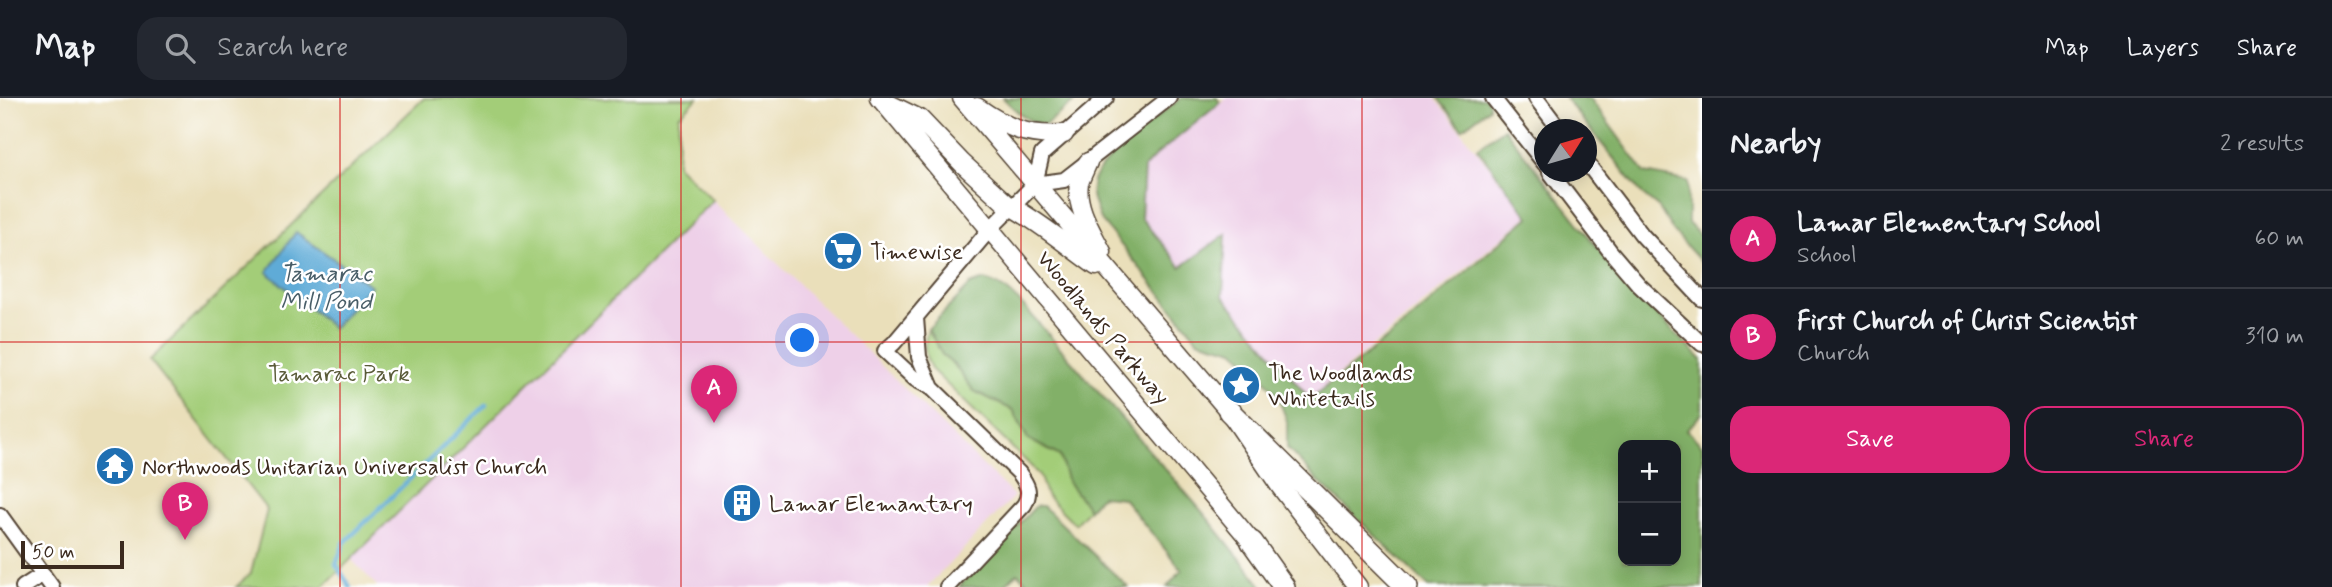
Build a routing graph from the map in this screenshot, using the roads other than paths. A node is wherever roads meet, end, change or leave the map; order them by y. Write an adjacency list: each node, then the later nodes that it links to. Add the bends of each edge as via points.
1 (963, 98): 8 (main road, via 1009,127 1041,136); 13 (main road, Woodlands Parkway)
2 (1106, 98): 8 (street)
3 (1169, 98): 10 (street)
4 (1493, 98): 9 (street)
5 (1536, 98): 7 (street)
6 (881, 99): 14 (main road, via 920,119); 15 (main road, Woodlands Parkway)
7 (1552, 119)
8 (1064, 134): 13 (street, via 1042,154)
9 (1534, 149)
10 (1088, 162): 13 (street, via 1064,180); 16 (main road, via 1079,183 1082,209)
11 (1597, 176): 17 (street, via 1642,235)
12 (1560, 182): 19 (street, via 1639,285)
13 (1035, 184): 14 (street); 16 (main road, Woodlands Parkway)
14 (1012, 207): 15 (street); 16 (main road)
15 (990, 229): 18 (street); 23 (main road, Woodlands Parkway)
16 (1116, 280): 21 (main road, Woodlands Parkway)
17 (1702, 299)
18 (916, 318): 20 (street, via 919,357); 20 (street, via 885,351)
19 (1702, 344)
20 (932, 388): 27 (street, via 1019,473 1028,490 1024,505)
21 (1229, 411): 30 (main road, Woodlands Parkway); 31 (highway)
22 (0, 515): 24 (street)
23 (1252, 542): 28 (highway); 29 (main road, Woodlands Parkway)
24 (43, 574): 25 (street); 26 (street)
25 (23, 587)
26 (52, 587)
27 (947, 587)
28 (1284, 587)
29 (1291, 587)
30 (1358, 587)
31 (1407, 587)

